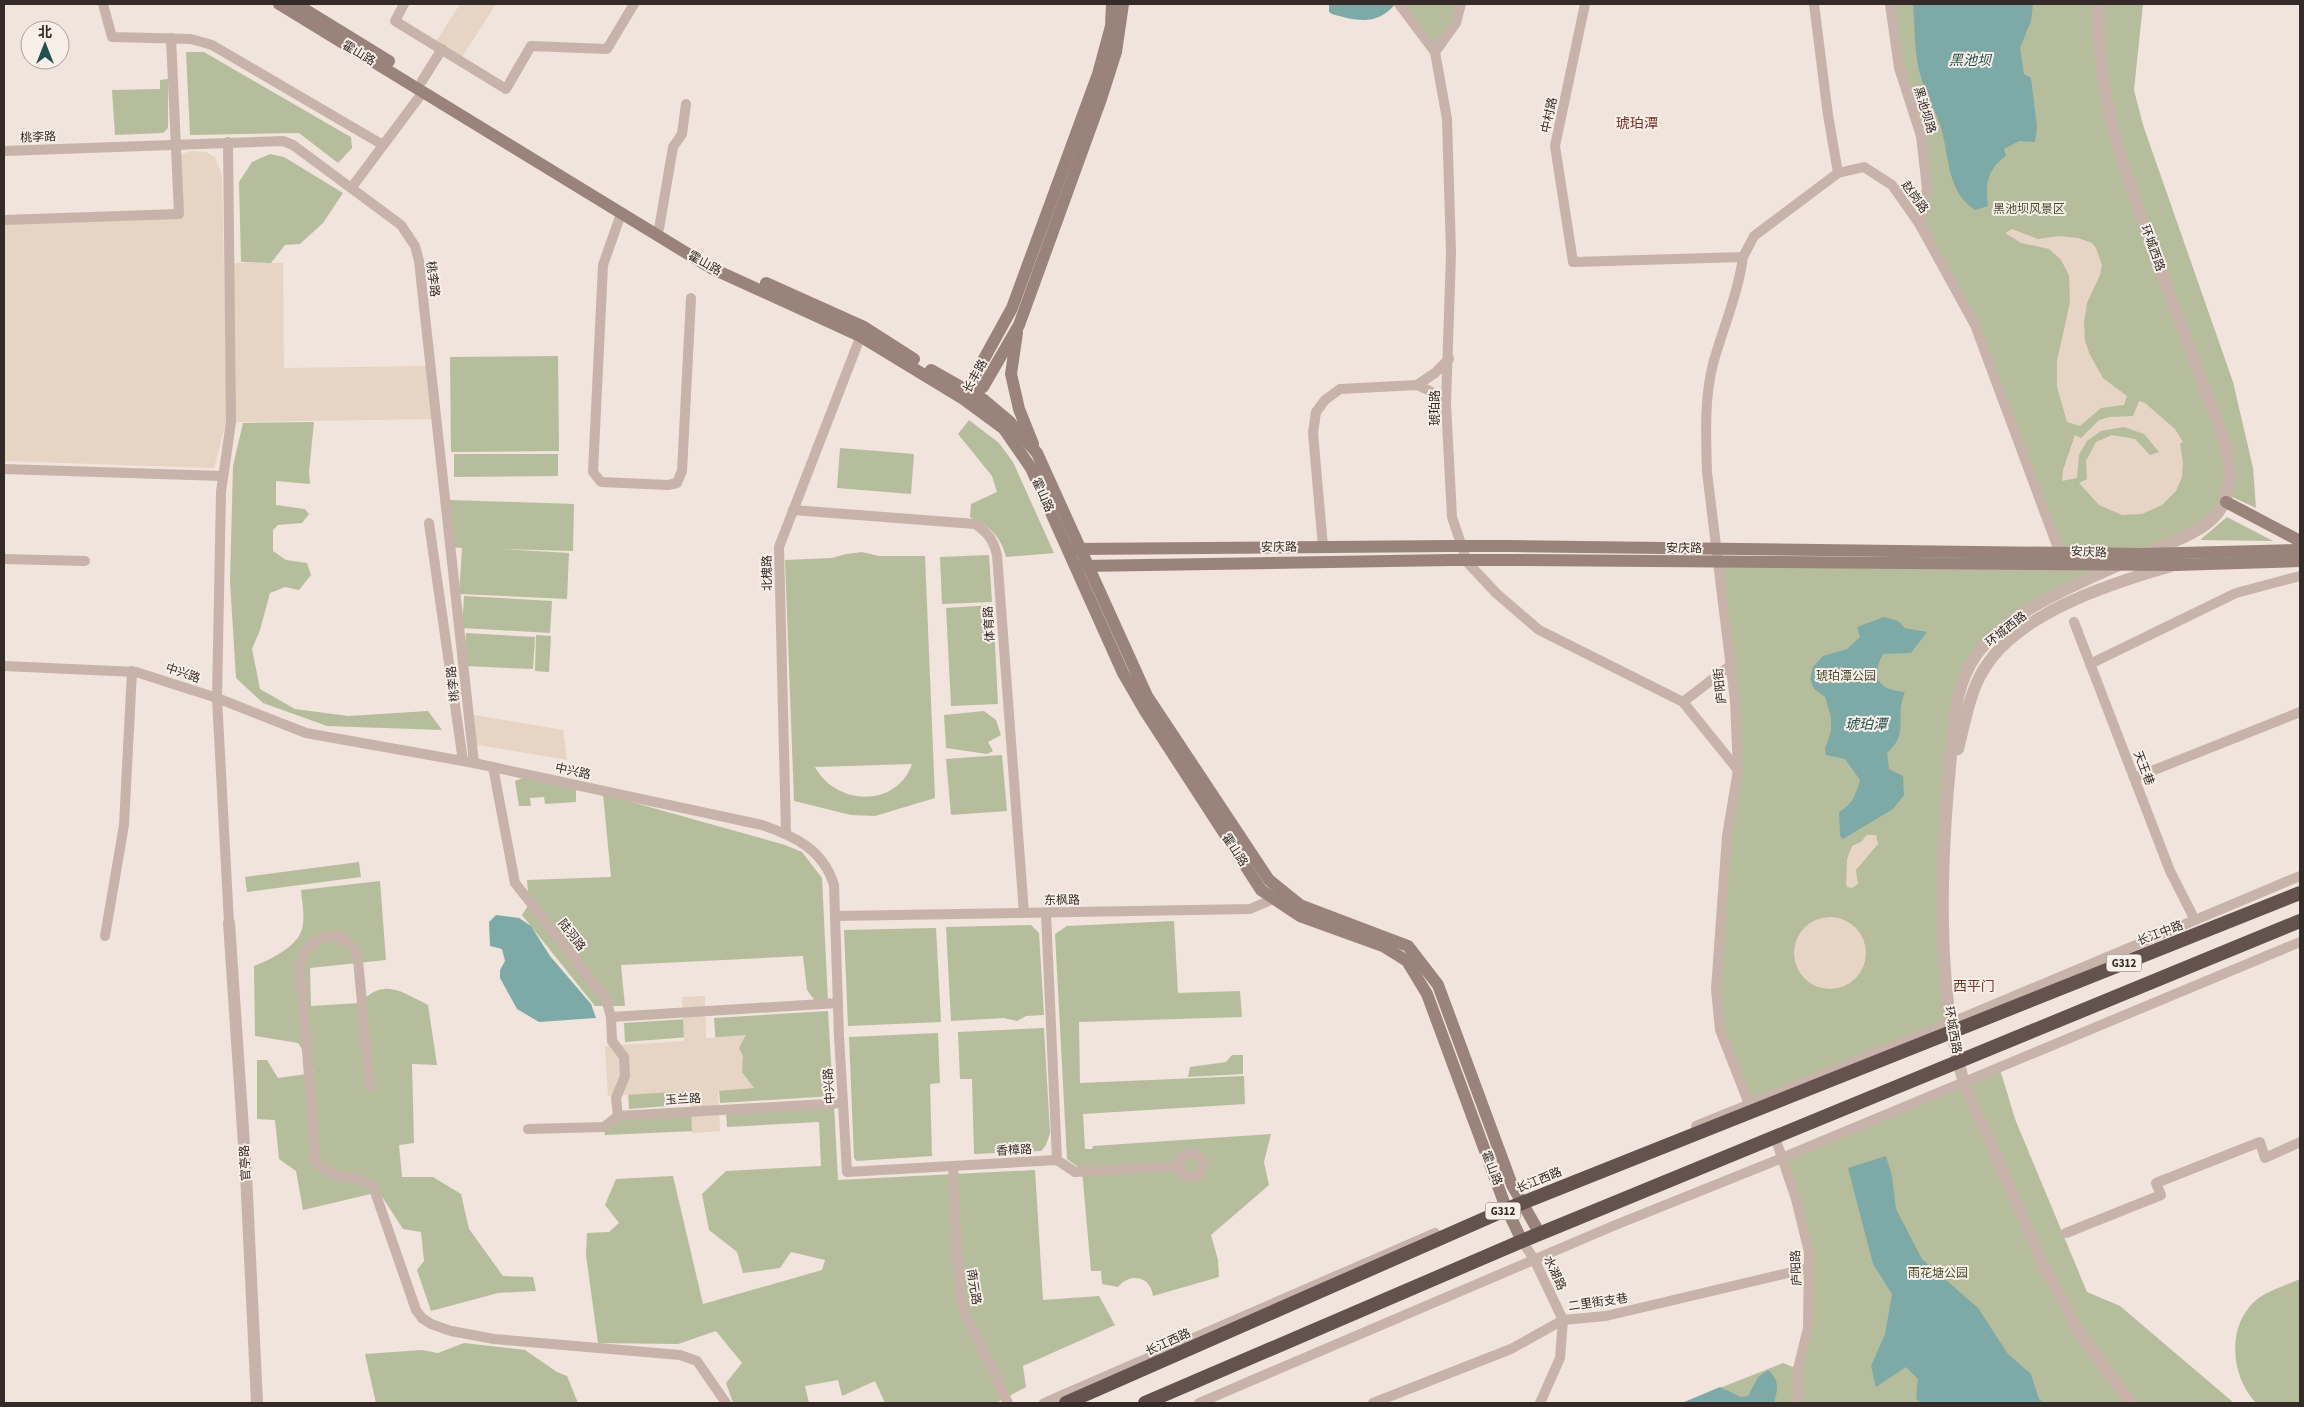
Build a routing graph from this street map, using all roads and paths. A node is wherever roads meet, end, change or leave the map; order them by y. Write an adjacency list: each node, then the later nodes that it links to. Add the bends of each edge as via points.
1 (103, 4): 14 (street, via 112,37)
2 (279, 4): 17 (main road, 霍山路)
3 (296, 4): 17 (main road, 霍山路)
4 (404, 4): 15 (street, via 395,21)
5 (634, 4): 15 (street, via 607,49 531,46 506,89)
6 (1112, 4): 35 (main road, 长丰路, via 1111,26 1098,74 1012,308)
7 (1123, 4): 31 (main road, 长丰路, via 1116,52 1101,99)
8 (1461, 4): 16 (street, via 1456,24)
9 (1586, 4): 29 (street, 中村路, via 1556,146 1573,262)
10 (1814, 4): 23 (street)
11 (1890, 4): 27 (street, 黑池坝路, via 1899,68 1921,136 1927,188)
12 (2098, 4): 40 (street, 环城西路, via 2102,78 2111,124 2131,189 2225,442 2230,482)
13 (1400, 5): 16 (street, 琥珀路)
14 (172, 38): 20 (street); 21 (street, via 192,38 212,45)
15 (442, 49): 17 (street)
16 (1435, 52): 33 (street, 琥珀路, via 1447,119 1451,253)
17 (423, 87): 21 (street); 25 (main road, 霍山路); 28 (main road, 霍山路)
18 (686, 104): 28 (street, via 682,134 673,147)
19 (228, 142): 20 (street, 桃李路); 24 (street, 桃李路, via 287,142); 39 (street, via 231,422)
20 (175, 144): 22 (street, 桃李路); 26 (street, via 179,214)
21 (383, 145): 24 (street)
22 (4, 151)
23 (1838, 173): 27 (street, 赵岗路, via 1864,167 1892,185); 29 (street, 赵岗路, via 1754,236)
24 (352, 187): 70 (street, 桃李路, via 401,225 415,246 419,261)
25 (621, 214): 30 (street, via 603,265 593,472 601,482 668,486 678,483 682,471); 32 (main road, 霍山路, via 711,268)
26 (4, 220)
27 (1920, 225): 49 (street, 赵岗路, via 1975,325)
28 (659, 229): 32 (main road, 霍山路, via 719,263)
29 (1743, 257): 47 (street, 庐阳街, via 1740,279 1712,366 1707,403 1707,472)
30 (691, 298)
31 (1019, 325): 35 (main road, 长丰路, via 983,387); 37 (main road, via 1011,374 1019,409)
32 (862, 331): 35 (main road, 霍山路); 41 (street, 北槐路)
33 (1449, 359): 34 (street); 36 (street, 琥珀路)
34 (1417, 385): 36 (street); 44 (street, via 1340,389 1316,412 1313,433)
35 (967, 394): 37 (main road, 霍山路, via 1009,421); 45 (main road, 霍山路, via 1004,429 1031,468)
36 (1446, 404): 67 (street, 琥珀路, via 1452,517 1467,562 1538,630)
37 (1037, 453): 46 (main road, 霍山路)
38 (4, 469): 39 (street)
39 (222, 476): 65 (street)
40 (2226, 502): 43 (main road); 50 (street, 环城西路, via 2199,530)
41 (793, 510): 75 (street, 北槐路, via 779,547); 79 (street, 体育路, via 975,524 993,541)
42 (429, 523): 70 (street)
43 (2300, 541)
44 (1323, 547): 46 (main road, 安庆路); 47 (main road, 安庆路, bridge)
45 (1067, 549): 46 (main road, 安庆路); 57 (main road, 霍山路)
46 (1081, 549): 58 (main road, 霍山路)
47 (1717, 549): 49 (main road, 安庆路); 54 (street, 庐阳街)
48 (2300, 550): 50 (main road, 安庆路)
49 (2059, 552): 50 (main road, 安庆路)
50 (2142, 554): 55 (street, 环城西路)
51 (4, 559): 52 (street)
52 (85, 561)
53 (2300, 561): 56 (main road, 安庆路)
54 (1718, 562): 55 (main road, 安庆路); 58 (main road, 安庆路, bridge, via 1450,560); 62 (street, 庐阳街)
55 (2120, 564): 56 (main road, 安庆路); 74 (street, 环城西路, via 2030,610 1978,652 1959,693)
56 (2176, 565): 74 (street, via 2126,579 2060,607 2016,634 1995,653 1980,676)
57 (1075, 566): 58 (main road, 安庆路); 78 (main road, 霍山路, via 1123,673 1144,711 1260,890)
58 (1089, 566): 78 (main road, 霍山路, via 1147,696)
59 (2300, 576): 61 (street, via 2236,593)
60 (2074, 622): 61 (street, 天王巷)
61 (2090, 664): 73 (street, 天王巷)
62 (1731, 665): 67 (street); 72 (street, 庐阳街)
63 (4, 666): 64 (street, 中兴路)
64 (132, 671): 65 (street, 中兴路); 85 (street, via 124,825)
65 (217, 698): 70 (street, 中兴路, via 306,734); 84 (street)
66 (2300, 701): 68 (street)
67 (1683, 702): 72 (street)
68 (2300, 708)
69 (2300, 712): 73 (street)
70 (469, 762): 71 (street, 中兴路)
71 (493, 767): 75 (street, 中兴路, via 762,825); 88 (street, 陆羽路, via 515,883 606,999)
72 (1738, 770): 94 (street, 庐阳街, via 1727,836 1716,989 1720,1030)
73 (2134, 778): 82 (street, 天王巷, via 2170,871)
74 (1949, 780): 89 (street, 环城西路, via 1944,836 1944,924)
75 (786, 833): 81 (street, 中兴路, via 815,852 831,874 836,894)
76 (2300, 876): 82 (street)
77 (2300, 893): 89 (highway, 长江中路 / G312)
78 (1280, 896): 80 (street, 东枫路, via 1250,909); 104 (main road, 霍山路, via 1408,946 1438,985 1512,1185); 105 (main road, 霍山路, via 1300,916 1382,946 1407,961 1427,994)
79 (1024, 913): 80 (street, 东枫路); 81 (street, 东枫路)
80 (1046, 913): 100 (street)
81 (836, 916): 87 (street, 中兴路)
82 (2195, 920): 89 (street)
83 (2300, 920): 90 (highway, G312)
84 (230, 923): 112 (street, 官亭路)
85 (105, 936)
86 (2300, 942): 91 (street)
87 (838, 1003): 88 (street); 93 (street, 中兴路)
88 (612, 1017): 95 (street, 陆羽路, via 612,1041 624,1057 625,1076 616,1098)
89 (1950, 1029): 90 (street, 环城西路); 94 (highway, 长江西路 / G312)
90 (1956, 1062): 91 (street, 环城西路); 97 (highway, G312)
91 (1964, 1081): 99 (street); 122 (street, 环城西路, via 2061,1300 2085,1342)
92 (370, 1087): 113 (street, via 355,948 348,940 321,937 303,952 300,964 316,1162 337,1176 364,1180 372,1186 416,1310 422,1318 451,1331 494,1339 680,1355 697,1362)
93 (843, 1103): 95 (street, 玉兰路); 103 (street, 中兴路)
94 (1750, 1107): 104 (highway, 长江西路 / G312)
95 (618, 1116): 96 (street, 玉兰路, via 604,1127)
96 (528, 1130)
97 (1775, 1136): 99 (street, 庐阳路); 107 (highway, G312)
98 (2300, 1142): 106 (street, via 2265,1158 2260,1142 2156,1183 2161,1195)
99 (1782, 1158): 109 (street); 110 (street, 庐阳路, via 1796,1199 1809,1252)
100 (1057, 1160): 101 (street, 香樟路); 102 (street, via 1075,1172)
101 (953, 1166): 103 (street, 香樟路); 114 (street, 南元路, via 960,1298)
102 (1179, 1166)
103 (847, 1172)
104 (1522, 1201): 105 (highway, 长江西路 / G312); 107 (main road, 霍山路)
105 (1506, 1207): 108 (main road, 霍山路); 115 (street); 116 (highway, 长江西路 / G312)
106 (2066, 1233)
107 (1540, 1234): 108 (highway, G312)
108 (1522, 1241): 109 (street, 水湖路); 117 (highway, G312)
109 (1534, 1259): 111 (street, 水湖路); 118 (street)
110 (1809, 1268): 111 (street, 二里街支巷, via 1606,1316); 121 (street, 庐阳路, via 1808,1328 1798,1369)
111 (1563, 1320): 119 (street, 二里街支巷, via 1511,1349); 120 (street, 水湖路, via 1560,1358)
112 (257, 1403)
113 (726, 1403)
114 (1008, 1403)
115 (1044, 1403)
116 (1066, 1403)
117 (1145, 1403)
118 (1199, 1403)
119 (1373, 1403)
120 (1540, 1403)
121 (1798, 1403)
122 (2132, 1403)

